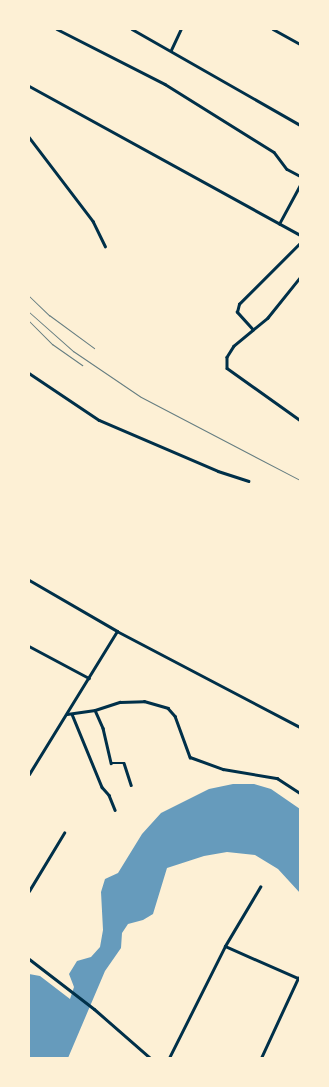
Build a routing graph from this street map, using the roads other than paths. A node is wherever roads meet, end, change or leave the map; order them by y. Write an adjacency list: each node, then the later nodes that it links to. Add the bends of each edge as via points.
1 (57, 29): 10 (street, via 165,84 274,152 287,170)
2 (132, 29): 6 (street)
3 (181, 29): 6 (street)
4 (273, 29): 5 (street)
5 (300, 44)
6 (171, 50): 8 (street)
7 (29, 86): 12 (street)
8 (300, 125)
9 (29, 137): 15 (street, via 93,221)
10 (300, 176)
11 (300, 185): 12 (street)
12 (280, 224): 13 (street)
13 (300, 235)
14 (300, 243): 17 (street, via 239,304 237,312)
15 (105, 246)
16 (300, 278): 17 (street, via 268,318)
17 (253, 330): 19 (street, via 234,346 227,357 227,368)
18 (29, 373): 20 (street, via 99,420 218,471)
19 (300, 420)
20 (248, 481)
21 (29, 580): 22 (street)
22 (117, 631): 24 (street); 28 (street)
23 (29, 646): 24 (street)
24 (89, 678): 26 (street)
25 (95, 710): 27 (street); 30 (street, via 103,728 111,763 124,763); 31 (street, via 120,702 144,701 168,708 175,716 190,756 224,769 277,778)
26 (67, 714): 27 (street); 29 (street)
27 (72, 714): 32 (street, via 102,787 109,795)
28 (300, 727)
29 (29, 774)
30 (131, 785)
31 (300, 793)
32 (115, 810)
33 (64, 833): 35 (street)
34 (260, 887): 36 (street)
35 (29, 891)
36 (224, 946): 38 (street); 40 (street)
37 (29, 960): 39 (street, via 94,1009)
38 (299, 978): 41 (street)
39 (150, 1058)
40 (169, 1058)
41 (261, 1058)

